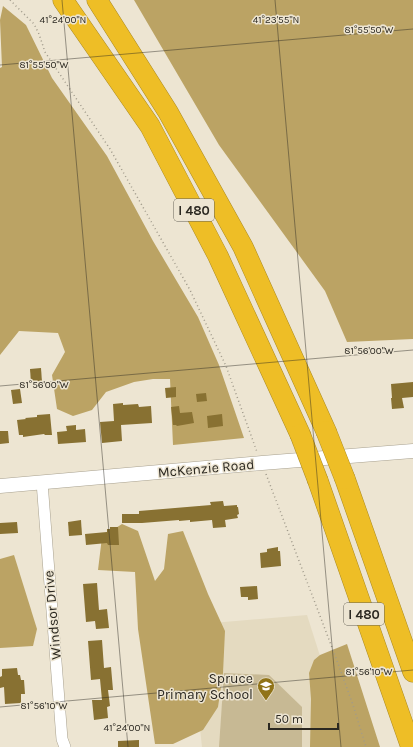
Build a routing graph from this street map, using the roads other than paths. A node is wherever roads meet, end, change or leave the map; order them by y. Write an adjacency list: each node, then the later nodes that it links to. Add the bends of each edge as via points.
1 (63, 0): 8 (highway, I 480, bridge, via 150,126 218,256 300,434)
2 (97, 0): 6 (highway, I 480, bridge, via 168,112 243,247 326,431)
3 (413, 452): 4 (street, McKenzie Road)
4 (42, 482): 5 (street, McKenzie Road); 7 (street, Windsor Drive, via 62,739)
5 (0, 486)
6 (413, 672)
7 (65, 747)
8 (410, 747)

